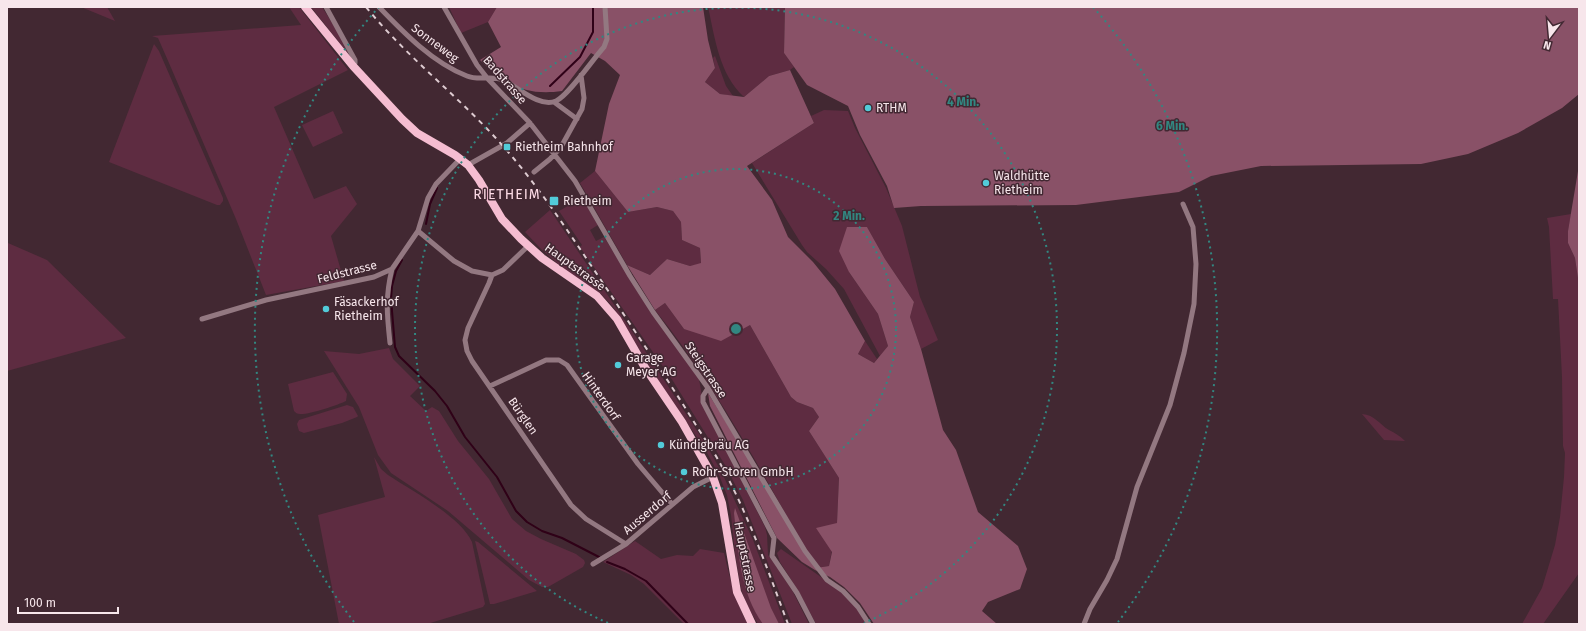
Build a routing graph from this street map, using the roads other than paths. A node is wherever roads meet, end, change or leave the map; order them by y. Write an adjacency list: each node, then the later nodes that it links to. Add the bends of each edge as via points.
1 (305, 7): 6 (main road, Hauptstrasse)
2 (326, 7): 6 (street, via 355,60)
3 (379, 7): 8 (street, Sonneweg, via 421,47 452,70 469,77)
4 (444, 7): 8 (street, Badstrasse, via 477,65)
5 (606, 7): 7 (street, via 607,39 604,47)
6 (352, 66): 13 (main road, Hauptstrasse, via 417,133)
7 (581, 75): 9 (street, via 565,95); 10 (street, via 584,103)
8 (488, 79): 9 (street, Sonneweg, via 503,80 539,101); 11 (street, Badstrasse)
9 (554, 102): 10 (street)
10 (577, 119): 12 (street)
11 (530, 123): 12 (street, Steigstrasse); 14 (street, via 512,140)
12 (555, 154): 15 (street); 24 (street, Steigstrasse, via 575,181 653,312)
13 (460, 159): 14 (main road, Hauptstrasse); 17 (street, Feldstrasse, via 436,184 428,198)
14 (468, 166): 18 (main road, Hauptstrasse, via 502,219)
15 (534, 172)
16 (1183, 204): 32 (street, via 1193,227 1196,264 1194,304 1184,353 1170,405 1137,487 1117,559)
17 (418, 231): 19 (street, Feldstrasse); 20 (street, via 454,261 472,271)
18 (528, 246): 20 (street, via 503,270); 25 (main road, Hauptstrasse, via 597,296 608,308 682,422)
19 (392, 269): 21 (street, Feldstrasse, via 374,277 266,300); 22 (street, via 386,306)
20 (492, 275): 23 (street, Bürglen, via 465,340 472,361)
21 (202, 319)
22 (390, 343)
23 (490, 386): 26 (street, Hinterdorf, via 546,360 559,360 567,365 638,464); 27 (street, Bürglen, via 571,505 586,519)
24 (708, 388): 30 (street, via 703,396 703,402 774,538 772,556); 31 (street, Steigstrasse, via 805,550 827,580 858,607)
25 (713, 477): 26 (street, Ausserdorf, via 692,487); 29 (main road, Hauptstrasse, via 722,503 737,592)
26 (672, 504): 27 (street, Ausserdorf)
27 (626, 544): 28 (street, Ausserdorf)
28 (593, 564)
29 (752, 624)
30 (812, 624)
31 (869, 624)
32 (1084, 624)

